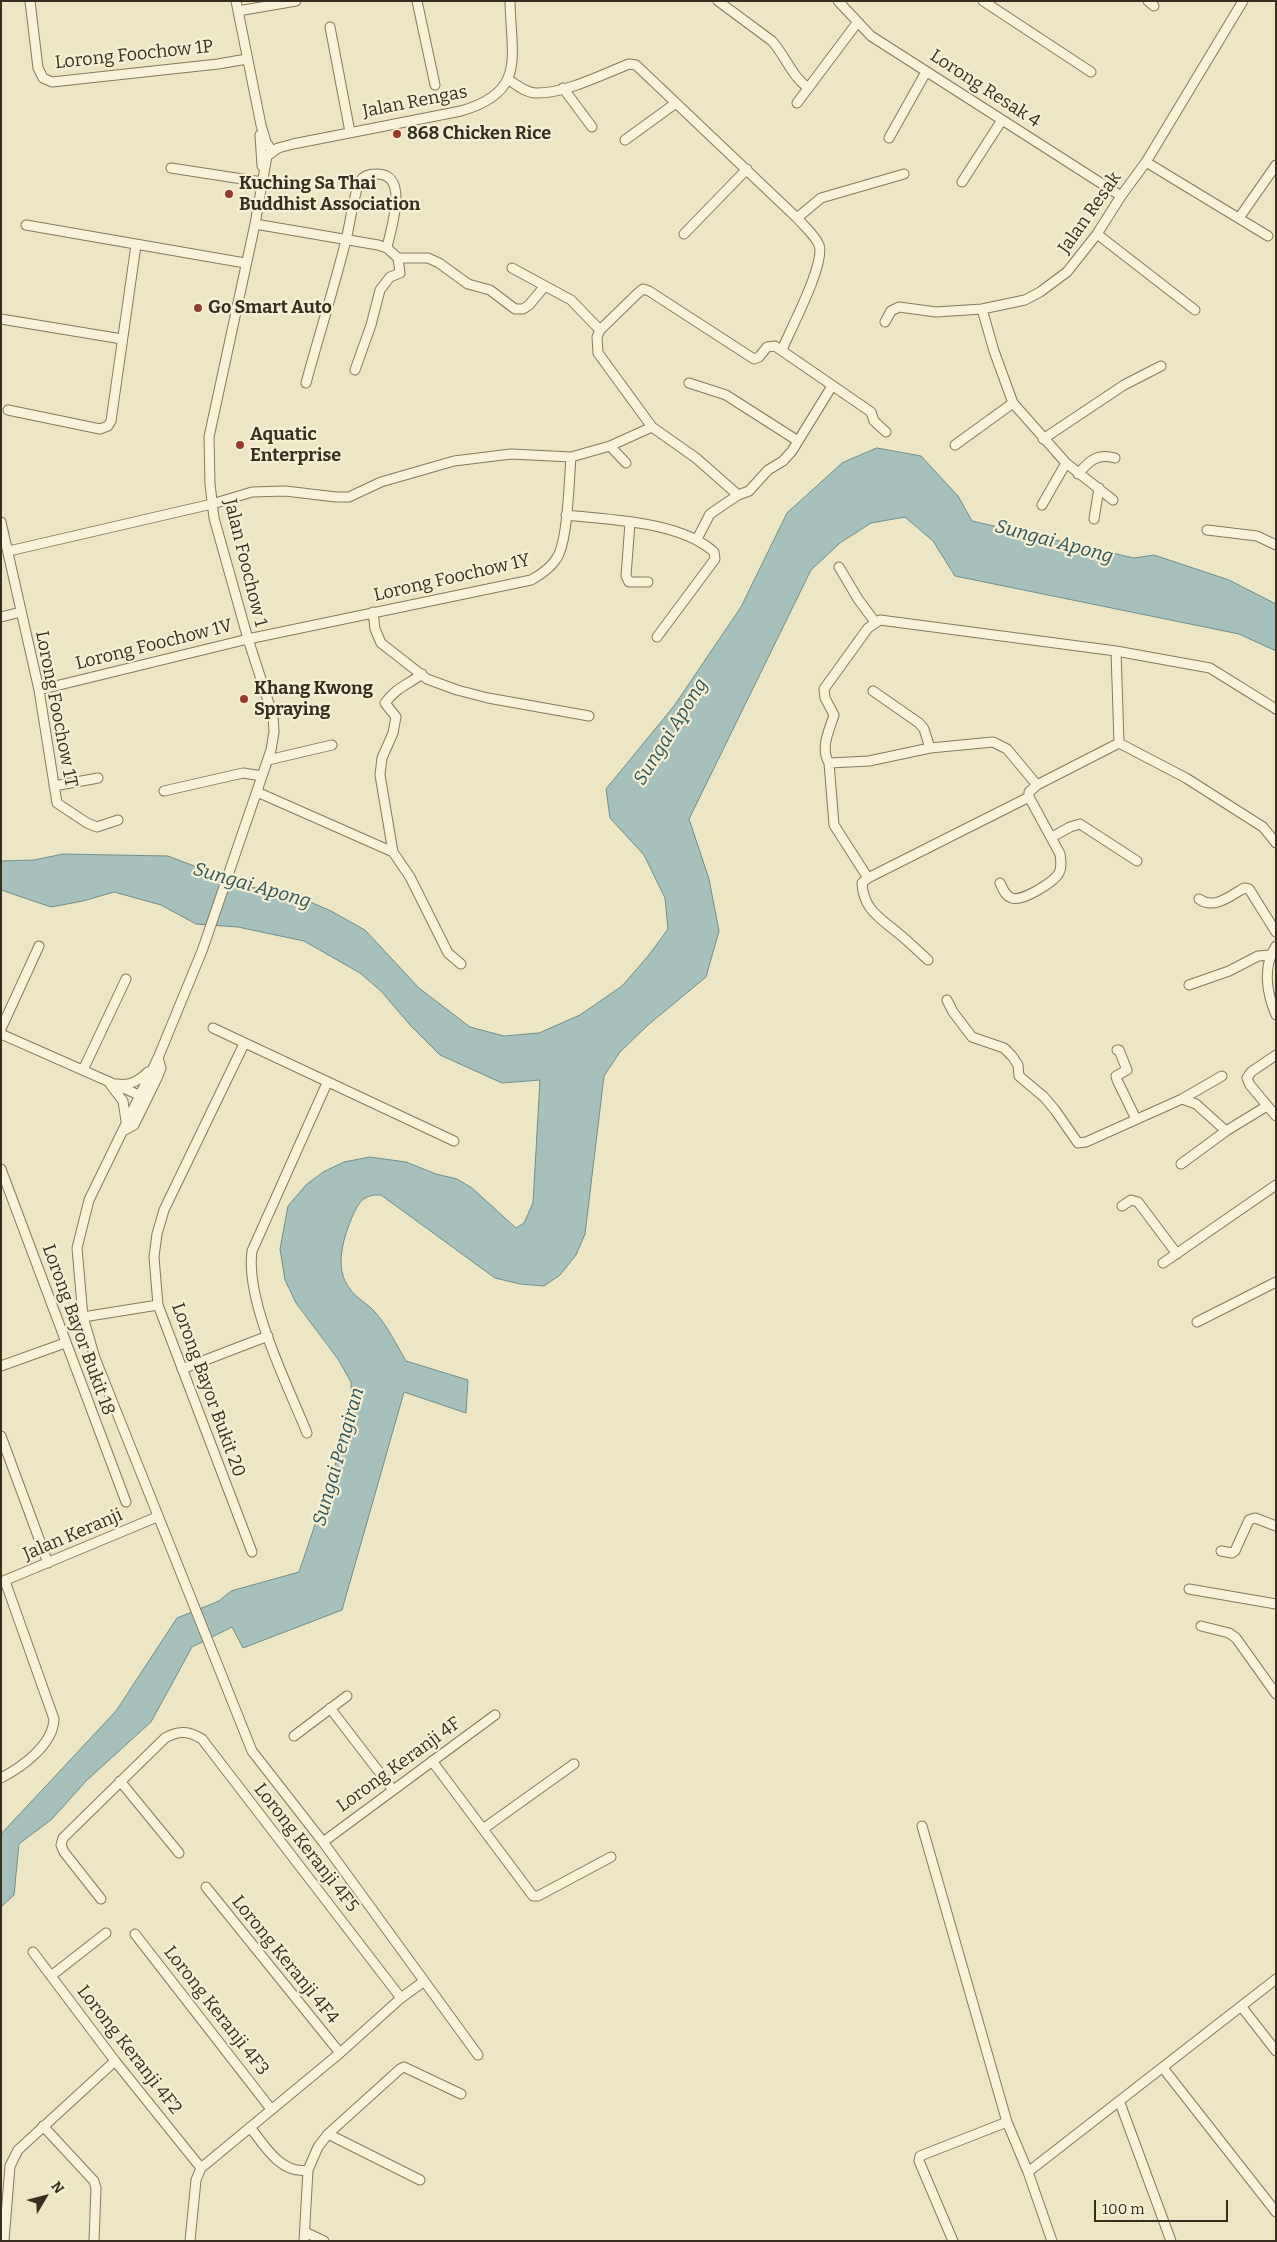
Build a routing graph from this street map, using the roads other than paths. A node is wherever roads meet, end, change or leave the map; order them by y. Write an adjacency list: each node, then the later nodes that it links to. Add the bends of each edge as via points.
1 (30, 1): 13 (street, Lorong Foochow 1P, via 38,68 43,78 52,82)
2 (236, 1): 10 (street)
3 (296, 1): 10 (street)
4 (418, 1): 17 (street)
5 (510, 1): 16 (street, via 512,58)
6 (718, 1): 19 (street, via 772,42 794,76)
7 (838, 1): 11 (street, Lorong Resak 4)
8 (983, 1): 15 (street)
9 (1243, 1): 29 (street, Jalan Resak)
10 (238, 11): 13 (street)
11 (857, 23): 14 (street, Lorong Resak 4); 19 (street)
12 (330, 27): 25 (street)
13 (246, 59): 23 (street)
14 (926, 72): 22 (street, Lorong Resak 4); 26 (street)
15 (1091, 72)
16 (509, 80): 18 (street, via 522,89 537,93); 25 (street, Jalan Rengas, via 496,97 478,106)
17 (434, 85)
18 (564, 88): 21 (street, via 633,64); 24 (street)
19 (808, 88): 20 (street)
20 (797, 102)
21 (676, 103): 27 (street); 32 (street)
22 (1002, 120): 35 (street); 36 (street, Lorong Resak 4)
23 (261, 125): 28 (street); 34 (street)
24 (592, 127)
25 (350, 132): 28 (street, Jalan Rengas)
26 (889, 138)
27 (625, 140)
28 (272, 151): 34 (street, Jalan Foochow 1, via 267,156)
29 (1146, 162): 36 (street, Jalan Resak); 38 (street)
30 (1276, 165): 38 (street)
31 (171, 168): 34 (street)
32 (747, 169): 37 (street); 41 (street)
33 (904, 174): 37 (street, via 821,198)
34 (263, 178): 39 (street, Jalan Foochow 1)
35 (962, 182)
36 (1121, 196): 42 (street, Jalan Resak)
37 (797, 218): 57 (street, via 816,240 820,254 817,269)
38 (1239, 218): 43 (street)
39 (255, 224): 44 (street); 48 (street, Jalan Foochow 1)
40 (26, 225): 45 (street)
41 (684, 234)
42 (1097, 234): 51 (street, Jalan Resak, via 1067,272 1040,292 1025,300); 52 (street)
43 (1268, 236)
44 (346, 240): 46 (street); 46 (street, via 359,181 367,174 380,174 391,179 397,195); 60 (street)
45 (136, 245): 48 (street); 56 (street)
46 (386, 248): 47 (street)
47 (398, 258): 50 (street, via 428,258 468,284 490,290 515,309 529,305); 59 (street, via 400,273 390,277 380,290)
48 (245, 264): 79 (street, Jalan Foochow 1, via 209,437)
49 (512, 268): 50 (street)
50 (544, 287): 55 (street, via 571,300)
51 (982, 309): 54 (street, Jalan Resak, via 936,312 899,307 891,311); 63 (street)
52 (1194, 310)
53 (1, 319): 56 (street)
54 (885, 322)
55 (600, 330): 57 (street, via 644,289 754,359 769,346); 65 (street, via 598,353)
56 (122, 339): 64 (street, via 108,426 100,429)
57 (782, 350): 62 (street)
58 (1161, 366): 67 (street, via 1124,385)
59 (355, 370)
60 (306, 383)
61 (689, 383): 68 (street, via 726,395)
62 (832, 386): 66 (street, via 872,412 874,421); 68 (street)
63 (1013, 403): 67 (street); 69 (street)
64 (8, 410)
65 (652, 427): 70 (street); 77 (street, via 696,458)
66 (886, 432)
67 (1043, 439): 74 (street)
68 (798, 441): 77 (street, via 783,462 768,470 749,491)
69 (955, 445)
70 (610, 446): 71 (street); 73 (street)
71 (571, 457): 79 (street, via 496,455 432,466 381,482 349,497 285,491 252,492); 81 (street, Lorong Foochow 1Y)
72 (1115, 458): 75 (street, via 1097,456 1087,462)
73 (626, 463)
74 (1066, 463): 75 (street); 80 (street)
75 (1078, 474): 76 (street)
76 (1100, 488): 78 (street); 82 (street)
77 (738, 495): 86 (street, via 710,514)
78 (1113, 500)
79 (212, 504): 88 (street); 96 (street, Jalan Foochow 1, via 216,530)
80 (1042, 504)
81 (566, 515): 84 (street); 92 (street, Lorong Foochow 1Y, via 559,554 542,574 531,580)
82 (1094, 519)
83 (1, 522): 88 (street, Lorong Foochow 1T)
84 (630, 523): 86 (street); 90 (street, via 626,576 629,582)
85 (1206, 530): 87 (street, via 1257,536)
86 (697, 539): 95 (street, via 714,552 715,559)
87 (1276, 545)
88 (8, 551): 91 (street, Lorong Foochow 1T)
89 (839, 567): 94 (street)
90 (648, 582)
91 (20, 612): 93 (street, Lorong Foochow 1T); 99 (street, Lorong Foochow 1T)
92 (373, 612): 96 (street, Lorong Foochow 1Y); 98 (street, via 381,642)
93 (1, 617)
94 (875, 622): 97 (street, via 880,620); 107 (street, via 824,690 834,716 825,745 825,757)
95 (656, 637)
96 (248, 639): 99 (street, Lorong Foochow 1V); 106 (street, Jalan Foochow 1, via 272,716 274,732)
97 (1116, 651): 101 (street, via 1210,668); 103 (street)
98 (422, 674): 102 (street, via 457,690); 118 (street, via 397,688 386,703 396,717 382,758 380,775)
99 (39, 690): 110 (street, Lorong Foochow 1T)
100 (873, 691): 105 (street, via 919,723)
101 (1276, 709)
102 (589, 716)
103 (1119, 743): 111 (street); 117 (street, via 1186,778 1263,826)
104 (332, 745): 106 (street)
105 (930, 748): 107 (street, via 869,761); 111 (street, via 1000,744)
106 (268, 760): 108 (street, Jalan Foochow 1)
107 (829, 763): 120 (street, via 834,825)
108 (262, 776): 112 (street, via 243,774); 113 (street, Jalan Foochow 1)
109 (98, 778): 110 (street)
110 (54, 786): 115 (street, Lorong Foochow 1T, via 57,804 87,823 97,827)
111 (1038, 786): 114 (street, via 1029,792)
112 (164, 791)
113 (257, 792): 118 (street); 139 (street, Jalan Foochow 1, via 202,951)
114 (1029, 797): 116 (street); 120 (street)
115 (118, 820)
116 (1052, 837): 119 (street, via 1080,824); 121 (street, via 1062,865 1058,875 1022,898 1013,899)
117 (1276, 843)
118 (393, 852): 128 (street, via 410,877 448,952)
119 (1137, 861)
120 (868, 878): 127 (street, via 862,883 863,893 875,916)
121 (1000, 883)
122 (1199, 898): 123 (street, via 1213,905 1244,888 1249,889)
123 (1276, 932)
124 (39, 946): 134 (street)
125 (1276, 946): 126 (street)
126 (1270, 955): 130 (street, via 1258,956); 132 (street, via 1267,972 1270,1001)
127 (928, 960)
128 (461, 964)
129 (126, 979): 140 (street)
130 (1189, 985)
131 (947, 1000): 148 (street, via 972,1036 1004,1048 1012,1056 1018,1065 1019,1076 1055,1110 1078,1143)
132 (1276, 1016)
133 (213, 1028): 136 (street)
134 (1, 1029)
135 (1, 1034): 140 (street)
136 (244, 1044): 143 (street); 159 (street, Lorong Bayor Bukit 20, via 156,1234 154,1257)
137 (1117, 1050): 148 (street, via 1122,1054 1127,1070 1116,1076 1117,1080)
138 (1276, 1055): 146 (street, via 1247,1078)
139 (157, 1062): 142 (street, via 137,1081 125,1085); 144 (street); 149 (street, via 161,1068 157,1078 134,1124)
140 (83, 1070): 142 (street)
141 (1222, 1076): 145 (street)
142 (108, 1082): 144 (street); 149 (street, via 123,1101)
143 (327, 1083): 151 (street); 162 (street, via 252,1252 252,1283)
144 (139, 1095): 149 (street)
145 (1182, 1099): 148 (street); 150 (street, via 1196,1104)
146 (1267, 1106): 147 (street); 150 (street)
147 (1276, 1116)
148 (1136, 1119)
149 (125, 1128): 160 (street, via 89,1200 76,1248)
150 (1226, 1131): 152 (street)
151 (454, 1141)
152 (1181, 1164)
153 (1, 1169): 163 (street, Lorong Bayor Bukit 18)
154 (1276, 1184): 156 (street)
155 (1122, 1206): 156 (street, via 1131,1200 1138,1202)
156 (1177, 1254): 157 (street)
157 (1163, 1263)
158 (1276, 1282): 161 (street)
159 (158, 1305): 160 (street); 165 (street, Lorong Bayor Bukit 20)
160 (84, 1317): 169 (street, via 95,1358)
161 (1198, 1322)
162 (268, 1336): 165 (street); 166 (street)
163 (65, 1343): 164 (street); 168 (street, Lorong Bayor Bukit 18)
164 (1, 1366)
165 (182, 1369): 172 (street, Lorong Bayor Bukit 20)
166 (307, 1434)
167 (1, 1436): 173 (street)
168 (126, 1502)
169 (157, 1517): 173 (street, Jalan Keranji); 190 (street, via 252,1751)
170 (1276, 1526): 171 (street, via 1256,1518 1249,1520 1235,1551)
171 (1221, 1551)
172 (252, 1552)
173 (48, 1563): 174 (street, Jalan Keranji)
174 (3, 1582): 185 (street, via 54,1725 43,1744 25,1764)
175 (1188, 1589): 176 (street)
176 (1276, 1604)
177 (1201, 1626): 178 (street, via 1236,1638)
178 (1276, 1694)
179 (347, 1696): 180 (street)
180 (330, 1708): 182 (street); 187 (street)
181 (495, 1715): 183 (street, Lorong Keranji 4F)
182 (294, 1736)
183 (432, 1761): 187 (street, Lorong Keranji 4F); 189 (street)
184 (574, 1764): 189 (street)
185 (1, 1778)
186 (120, 1781): 191 (street); 194 (street, via 63,1838 61,1845); 201 (street, Lorong Keranji 4F5, via 165,1738 176,1732 194,1734 202,1739)
187 (393, 1790): 190 (street, Lorong Keranji 4F)
188 (922, 1826): 211 (street)
189 (483, 1829): 192 (street, via 533,1896)
190 (322, 1842): 200 (street)
191 (179, 1854)
192 (611, 1857)
193 (206, 1888): 204 (street, Lorong Keranji 4F4)
194 (101, 1899)
195 (106, 1933): 198 (street)
196 (136, 1934): 210 (street, Lorong Keranji 4F3)
197 (32, 1952): 198 (street, Lorong Keranji 4F2)
198 (51, 1976): 206 (street, Lorong Keranji 4F2)
199 (1276, 1978): 202 (street)
200 (424, 1982): 201 (street); 205 (street)
201 (401, 1998): 204 (street)
202 (1241, 2006): 203 (street); 207 (street)
203 (1276, 2051)
204 (340, 2053): 210 (street)
205 (478, 2055)
206 (115, 2061): 212 (street); 216 (street, Lorong Keranji 4F2)
207 (1163, 2068): 209 (street); 219 (street)
208 (461, 2094): 214 (street, via 404,2067)
209 (1120, 2102): 217 (street); 227 (street)
210 (271, 2109): 213 (street)
211 (1007, 2122): 217 (street); 225 (street, via 920,2156)
212 (43, 2126): 221 (street, via 18,2150 10,2166); 222 (street, via 94,2181)
213 (250, 2126): 215 (street, via 274,2157 302,2171); 216 (street)
214 (328, 2134): 215 (street); 218 (street)
215 (310, 2166): 220 (street)
216 (201, 2168): 223 (street, via 196,2180)
217 (1028, 2172): 226 (street)
218 (420, 2180)
219 (1276, 2212)
220 (305, 2236): 224 (street)
221 (4, 2241)
222 (94, 2241)
223 (190, 2241)
224 (324, 2241)
225 (952, 2241)
226 (1052, 2241)
227 (1170, 2241)

